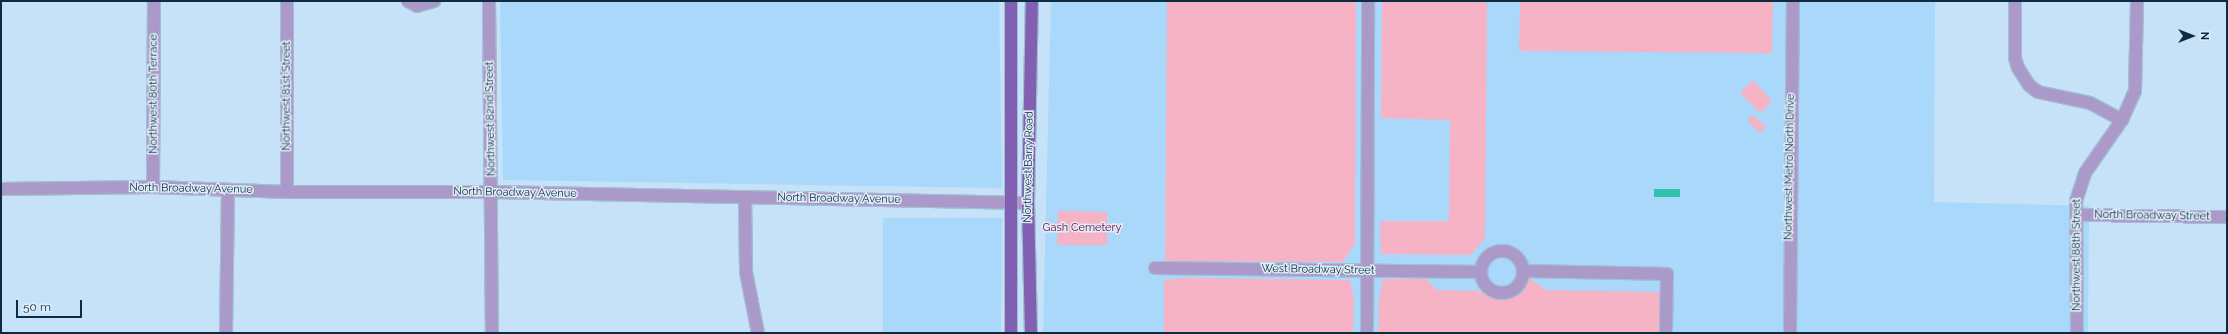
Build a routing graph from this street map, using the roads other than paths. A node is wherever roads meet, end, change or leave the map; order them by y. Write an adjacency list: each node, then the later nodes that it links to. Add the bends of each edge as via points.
1 (154, 1): 15 (street, Northwest 80th Terrace)
2 (287, 1): 18 (street, Northwest 81st Street)
3 (408, 1): 4 (street, via 417,6)
4 (434, 1)
5 (489, 1): 19 (street, Northwest 82nd Street)
6 (1011, 1): 21 (main road, Northwest Barry Road)
7 (1024, 1): 13 (main road, via 1025,13)
8 (1032, 1): 13 (main road, Northwest Barry Road)
9 (1368, 1): 26 (street)
10 (1792, 1): 36 (street, Northwest Metro North Drive)
11 (2015, 1): 14 (street, via 2015,58 2023,77 2038,92 2081,100)
12 (2136, 1): 14 (street, Northwest 88th Street, via 2136,78 2131,103)
13 (1032, 32): 22 (main road, Northwest Barry Road)
14 (2122, 120): 23 (street, Northwest 88th Street, via 2085,173 2076,201)
15 (153, 187): 16 (street, North Broadway Avenue); 17 (street, North Broadway Avenue)
16 (1, 189)
17 (228, 190): 18 (street, North Broadway Avenue); 29 (street)
18 (287, 192): 19 (street, North Broadway Avenue)
19 (492, 192): 20 (street, North Broadway Avenue); 30 (street, Northwest 82nd Street)
20 (744, 197): 21 (street, North Broadway Avenue); 31 (street, via 746,272)
21 (1012, 203): 22 (street, North Broadway Avenue); 32 (main road, Northwest Barry Road)
22 (1028, 203): 33 (main road, Northwest Barry Road)
23 (2076, 215): 24 (street, North Broadway Street); 37 (street, Northwest 88th Street)
24 (2227, 217)
25 (1155, 268): 26 (street, West Broadway Street)
26 (1368, 271): 28 (street, West Broadway Street); 34 (street)
27 (1522, 271): 28 (street, via 1515,256 1502,252 1486,259); 28 (street, via 1517,286 1502,293 1488,287); 35 (street, via 1667,274)
28 (1481, 272)
29 (226, 333)
30 (492, 333)
31 (758, 333)
32 (1011, 333)
33 (1031, 333)
34 (1367, 333)
35 (1666, 333)
36 (1790, 333)
37 (2077, 333)

